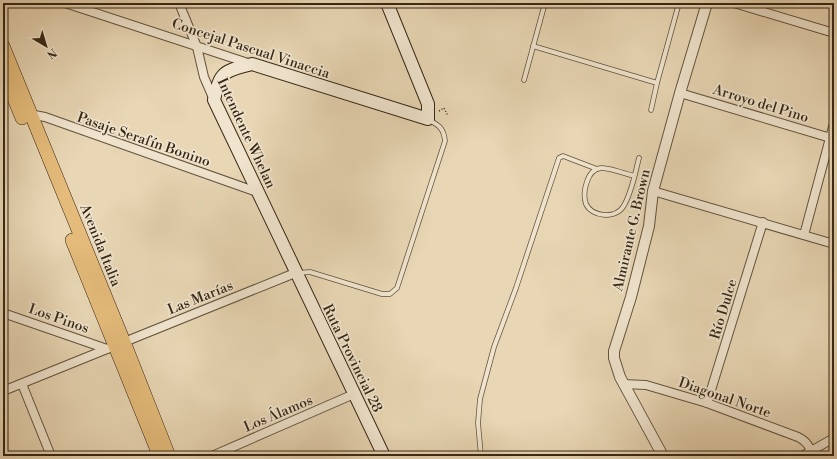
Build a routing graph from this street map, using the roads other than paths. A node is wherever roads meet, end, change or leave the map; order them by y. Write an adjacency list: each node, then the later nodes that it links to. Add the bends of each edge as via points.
1 (65, 3): 11 (street, Concejal Pascual Vinaccia)
2 (179, 3): 11 (street, Intendente Whelan)
3 (387, 3): 21 (main road, via 428,104)
4 (545, 3): 10 (lane)
5 (679, 3): 15 (lane)
6 (707, 3): 17 (street, Almirante G. Brown)
7 (734, 3): 8 (street)
8 (834, 33)
9 (3, 46): 16 (main road, Avenida Italia)
10 (533, 46): 14 (lane); 15 (lane)
11 (197, 47): 12 (street, Concejal Pascual Vinaccia); 18 (street, Intendente Whelan, via 204,77)
12 (252, 64): 18 (main road, via 228,70 217,83); 21 (main road, Concejal Pascual Vinaccia)
13 (3, 72): 16 (main road, Avenida Italia)
14 (524, 80)
15 (657, 83): 19 (lane)
16 (11, 89): 20 (main road, Avenida Italia)
17 (680, 93): 23 (street, Arroyo del Pino); 27 (street, Almirante G. Brown)
18 (214, 100): 28 (main road, Intendente Whelan)
19 (651, 110)
20 (26, 116): 28 (street, Pasaje Serafín Bonino, via 52,120); 34 (main road, Avenida Italia)
21 (428, 119): 32 (lane, via 438,124 445,132 446,141 397,288 390,294 382,294 310,272)
22 (834, 123): 23 (street)
23 (832, 138): 30 (street)
24 (638, 158): 26 (lane)
25 (597, 169): 26 (lane); 26 (lane, via 590,176 585,189 586,204 605,216 622,209); 47 (lane, via 563,156 559,158 494,347 480,399 478,423)
26 (634, 176)
27 (653, 191): 29 (street); 36 (street, Almirante G. Brown, via 649,226 631,298 614,351 616,366)
28 (258, 192): 32 (main road, Intendente Whelan)
29 (763, 222): 30 (street); 39 (street, Río Dulce)
30 (804, 235): 31 (street)
31 (834, 244)
32 (295, 273): 34 (street, Las Marías); 38 (main road, Ruta Provincial 28)
33 (3, 313): 34 (street, Los Pinos)
34 (115, 346): 35 (street, Las Marías); 43 (main road, Avenida Italia); 44 (main road, Avenida Italia)
35 (22, 384): 37 (street, Las Marías); 42 (street)
36 (623, 384): 39 (street, Diagonal Norte, via 646,385); 48 (street, Almirante G. Brown)
37 (3, 391)
38 (354, 394): 45 (street, Los Álamos); 46 (main road, Ruta Provincial 28)
39 (707, 403): 41 (street, Diagonal Norte, via 798,437 806,441)
40 (834, 438): 41 (street)
41 (811, 454): 49 (street)
42 (51, 456)
43 (159, 456)
44 (169, 456)
45 (212, 456)
46 (384, 456)
47 (481, 456)
48 (662, 456)
49 (802, 456)

